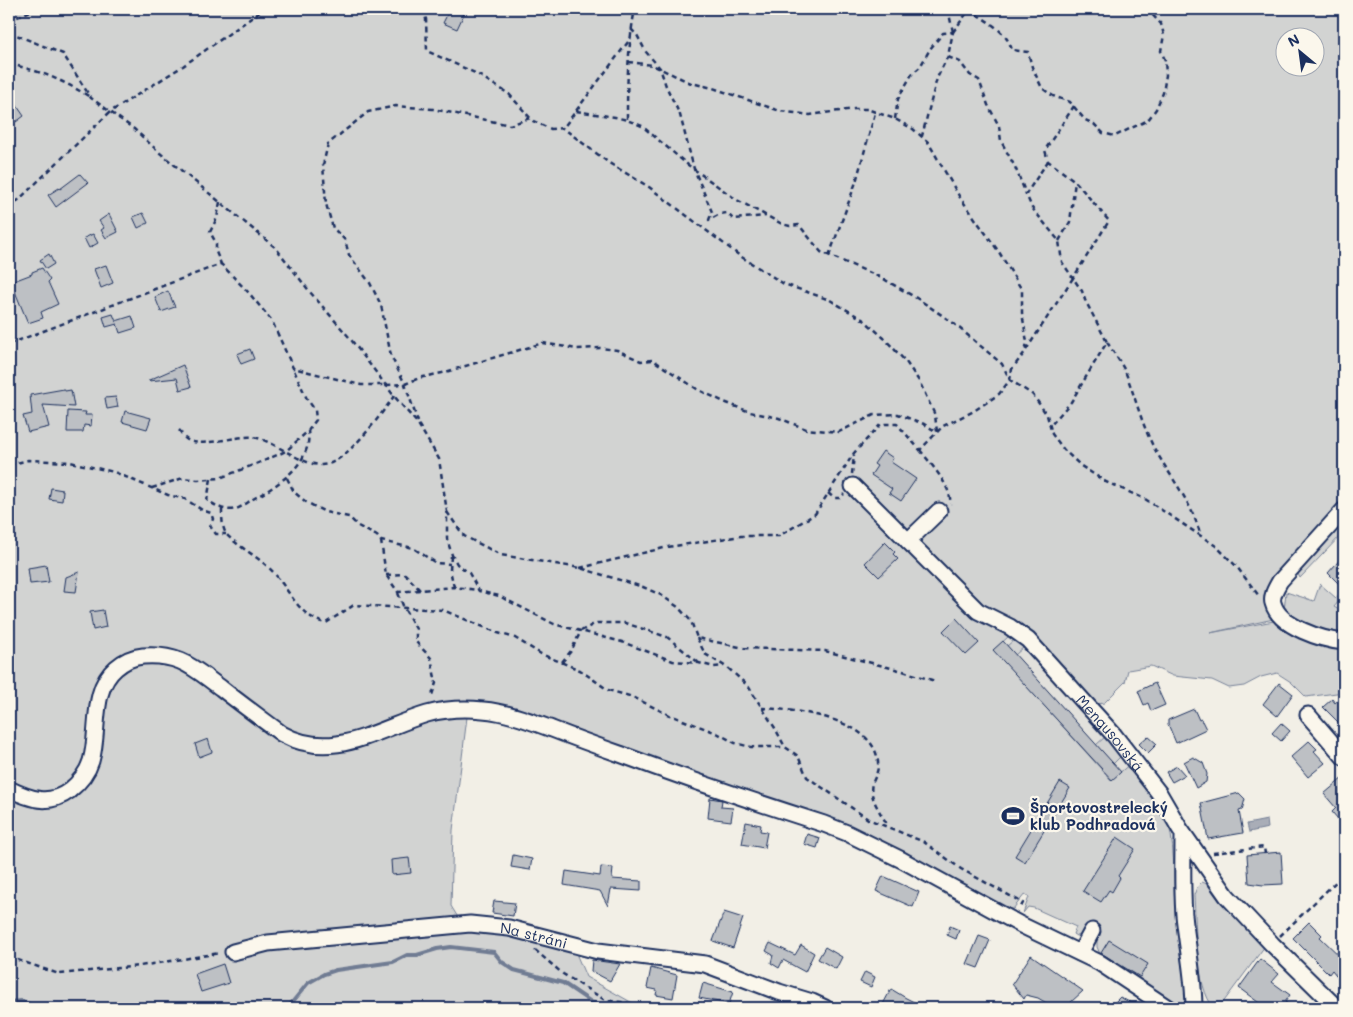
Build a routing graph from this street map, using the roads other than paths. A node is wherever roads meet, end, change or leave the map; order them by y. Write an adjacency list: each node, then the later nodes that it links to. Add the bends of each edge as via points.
1 (851, 488): 4 (street, Mengusovská)
2 (1344, 510): 5 (street, via 1280,581 1272,601 1285,619 1299,629 1314,636)
3 (936, 514): 4 (street)
4 (908, 541): 9 (street, Mengusovská, via 978,611 1028,640 1114,735 1159,793)
5 (1344, 642)
6 (1308, 714): 7 (street)
7 (1344, 757)
8 (9, 789): 14 (street, via 33,799 45,800 55,799 76,785 92,760 100,696 111,672 137,656 167,657 198,671 282,734 307,744 334,745 444,710 485,710 526,720 847,833)
9 (1184, 834): 10 (street, Mengusovská); 11 (street)
10 (1210, 872): 11 (street, via 1196,874 1186,882); 20 (street, Mengusovská, via 1227,896 1272,944)
11 (1183, 891): 15 (street)
12 (1092, 931): 14 (street)
13 (234, 952): 16 (street, Na stráni, via 268,943 470,924 509,928 598,951 705,964)
14 (1080, 953): 17 (street)
15 (1194, 991): 18 (street); 19 (street)
16 (825, 1008)
17 (1168, 1008)
18 (1194, 1008)
19 (1204, 1008)
20 (1338, 1008)

